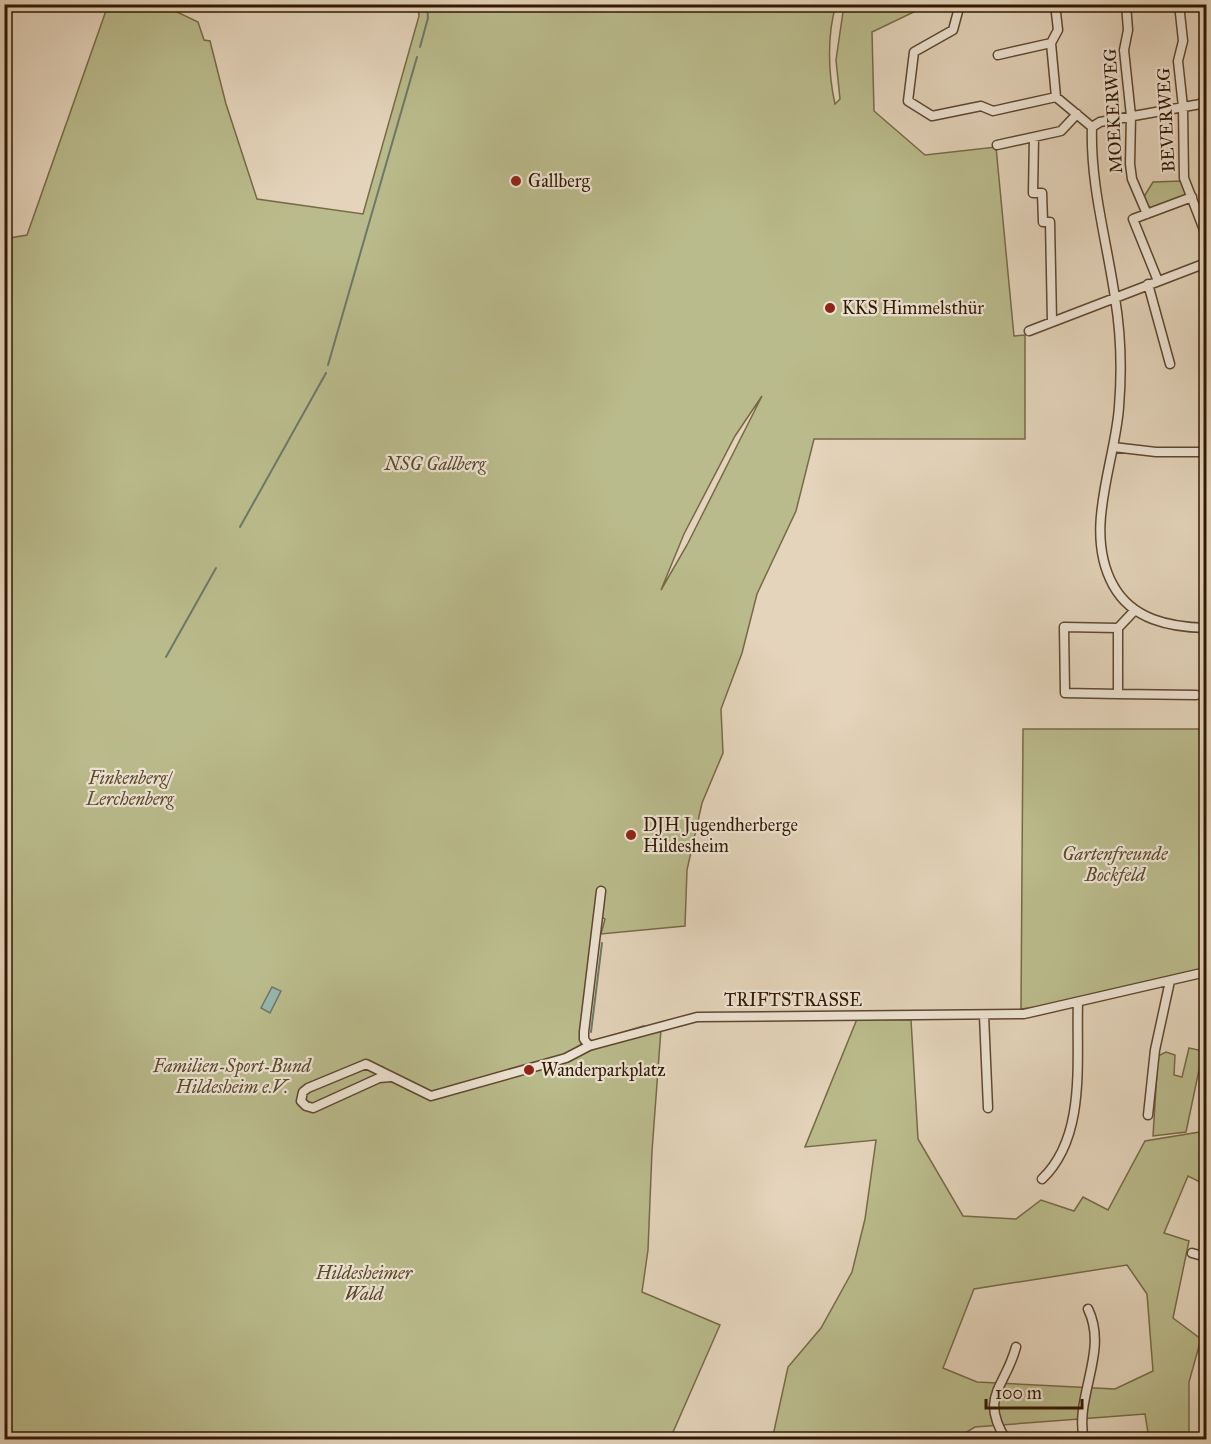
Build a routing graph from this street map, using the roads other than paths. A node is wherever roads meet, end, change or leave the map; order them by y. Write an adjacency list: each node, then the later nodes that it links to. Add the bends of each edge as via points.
1 (960, 4): 7 (street, via 953,30 914,52 908,102 932,116 981,106 993,111)
2 (1055, 4): 5 (street, via 1058,30)
3 (1126, 4): 11 (street, MOEKERWEG, via 1128,30 1124,50)
4 (1179, 4): 9 (street, BEVERWEG, via 1183,42 1178,61)
5 (1051, 43): 6 (street); 7 (street)
6 (998, 55)
7 (1056, 97): 10 (street)
8 (1206, 103): 9 (street)
9 (1183, 107): 11 (street); 15 (street, BEVERWEG, via 1184,178)
10 (1077, 114): 12 (street); 13 (street, via 1061,131)
11 (1131, 116): 12 (street); 16 (street, MOEKERWEG, via 1132,179)
12 (1092, 127): 22 (street, via 1098,200)
13 (1034, 137): 14 (street); 23 (street, via 1033,193 1042,193 1043,222 1050,222)
14 (997, 145)
15 (1192, 197): 16 (street); 17 (street, BEVERWEG)
16 (1147, 214): 20 (street, via 1133,219)
17 (1206, 235)
18 (1205, 263): 19 (street); 20 (street)
19 (1206, 274)
20 (1158, 281): 21 (street)
21 (1148, 284): 22 (street); 25 (street)
22 (1115, 297): 23 (street); 26 (street, via 1121,377)
23 (1052, 321): 24 (street)
24 (1029, 331)
25 (1170, 364)
26 (1113, 447): 27 (street); 28 (street, via 1101,518 1101,550 1113,586)
27 (1206, 452)
28 (1135, 610): 29 (street); 30 (street, via 1166,625)
29 (1118, 628): 31 (street); 31 (street, via 1064,627 1065,693)
30 (1206, 628)
31 (1118, 694): 32 (street)
32 (1196, 695)
33 (601, 891): 38 (street, via 584,1032)
34 (1206, 972): 35 (street, TRIFTSTRASSE)
35 (1170, 981): 36 (street, TRIFTSTRASSE); 41 (street, via 1155,1050)
36 (1078, 1002): 37 (street, TRIFTSTRASSE, via 1024,1014); 42 (street, via 1074,1116 1063,1152)
37 (984, 1015): 38 (street, TRIFTSTRASSE, via 698,1017); 40 (street)
38 (589, 1046): 39 (street, TRIFTSTRASSE, via 566,1058 431,1096)
39 (391, 1077): 39 (street, TRIFTSTRASSE, via 366,1064 308,1088 302,1101 313,1108 379,1078)
40 (988, 1108)
41 (1148, 1115)
42 (1042, 1179)
43 (1192, 1253): 44 (street)
44 (1206, 1257)
45 (1088, 1309): 48 (street, via 1093,1318 1095,1343 1081,1416)
46 (1016, 1347): 47 (street, via 993,1403 995,1419)
47 (1006, 1440)
48 (1084, 1440)

